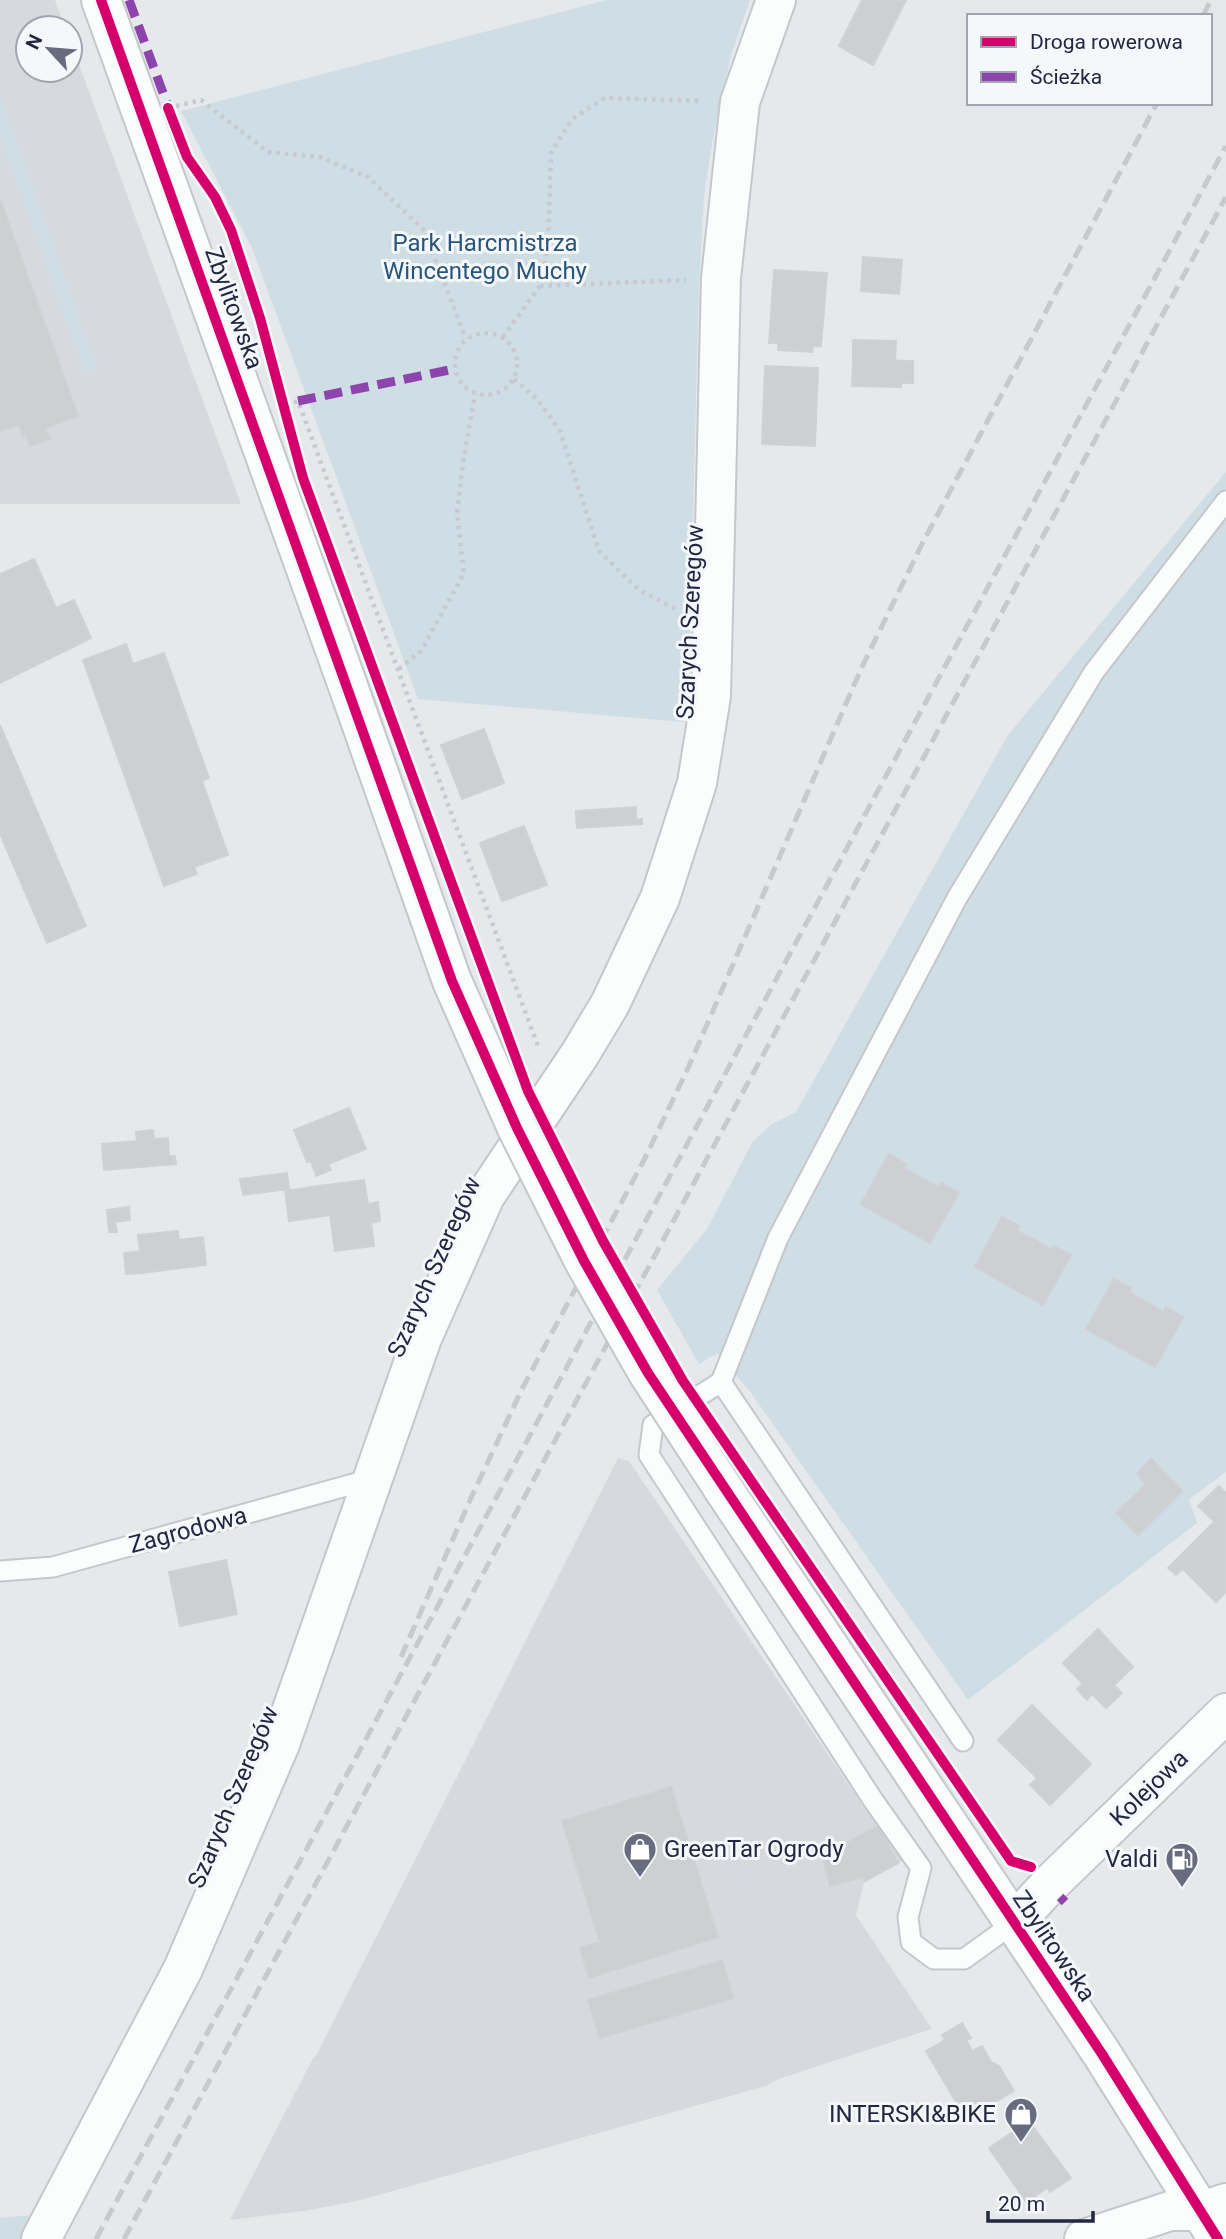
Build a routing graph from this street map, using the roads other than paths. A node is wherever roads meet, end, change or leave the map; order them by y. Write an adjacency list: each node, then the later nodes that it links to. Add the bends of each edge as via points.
1 (101, 0): 9 (street, Zbylitowska, bridge, via 452,981 517,1128 584,1261 648,1373)
2 (776, 0): 5 (street, Szarych Szeregów, via 740,102 721,278 711,696 697,783 660,898 610,1004 485,1196 422,1338)
3 (1226, 501): 4 (lane, via 1094,672 957,898 778,1238)
4 (721, 1382): 8 (lane); 9 (lane, via 653,1425 649,1455 921,1868 908,1917 911,1942 934,1959 964,1959)
5 (375, 1478): 6 (lane, Zagrodowa, via 53,1567); 11 (street, Szarych Szeregów, via 280,1744 183,1969)
6 (0, 1571)
7 (1226, 1713): 9 (street, Kolejowa)
8 (963, 1741)
9 (1014, 1923): 10 (street, Zbylitowska)
10 (1215, 2217): 12 (street, via 1170,2211)
11 (41, 2239)
12 (1084, 2239)

